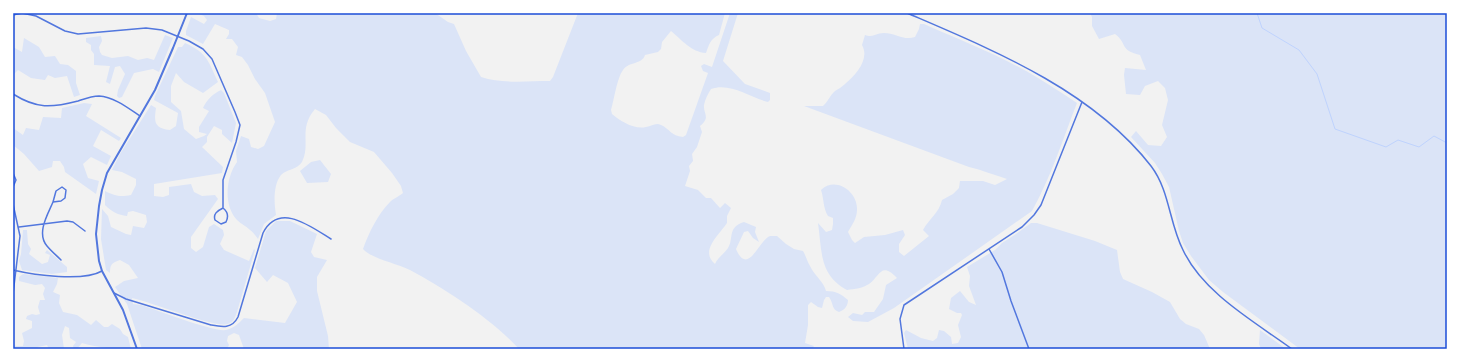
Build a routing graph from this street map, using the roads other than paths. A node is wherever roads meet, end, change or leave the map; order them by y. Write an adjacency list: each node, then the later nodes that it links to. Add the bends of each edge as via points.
1 (187, 13): 4 (street)
2 (907, 13): 6 (street, via 1011,60)
3 (13, 15): 4 (street, via 22,13 36,16 65,31 78,34 146,28)
4 (178, 36): 7 (street, via 155,90); 12 (street, via 197,45 208,54 238,120 239,132 223,180)
5 (13, 94): 7 (street, via 32,104 46,106 59,106 92,97 107,97)
6 (1082, 102): 17 (street, via 1041,205 1022,227); 26 (street, via 1127,140 1157,174 1168,199 1182,250 1190,264 1225,300)
7 (140, 116): 20 (street, via 112,163 102,190 96,234)
8 (13, 173): 9 (street, via 16,180)
9 (13, 187)
10 (53, 202): 10 (street, via 56,191 64,188 65,198); 13 (street)
11 (13, 205): 14 (street)
12 (223, 208): 12 (street, via 228,219 224,223 219,223 214,216)
13 (44, 223): 14 (street); 15 (street, via 73,222); 18 (street, via 44,243)
14 (19, 227): 19 (street, via 19,251)
15 (84, 231)
16 (331, 239): 21 (street, via 295,220 285,217 272,221 263,233 238,318 231,326 211,325)
17 (989, 249): 24 (street, via 904,306 900,319); 25 (street, via 1002,272)
18 (60, 260)
19 (14, 270): 20 (street, via 82,277); 22 (street)
20 (102, 271): 21 (street)
21 (114, 293): 23 (street, via 123,310)
22 (13, 294)
23 (136, 349)
24 (904, 349)
25 (1029, 349)
26 (1292, 349)

